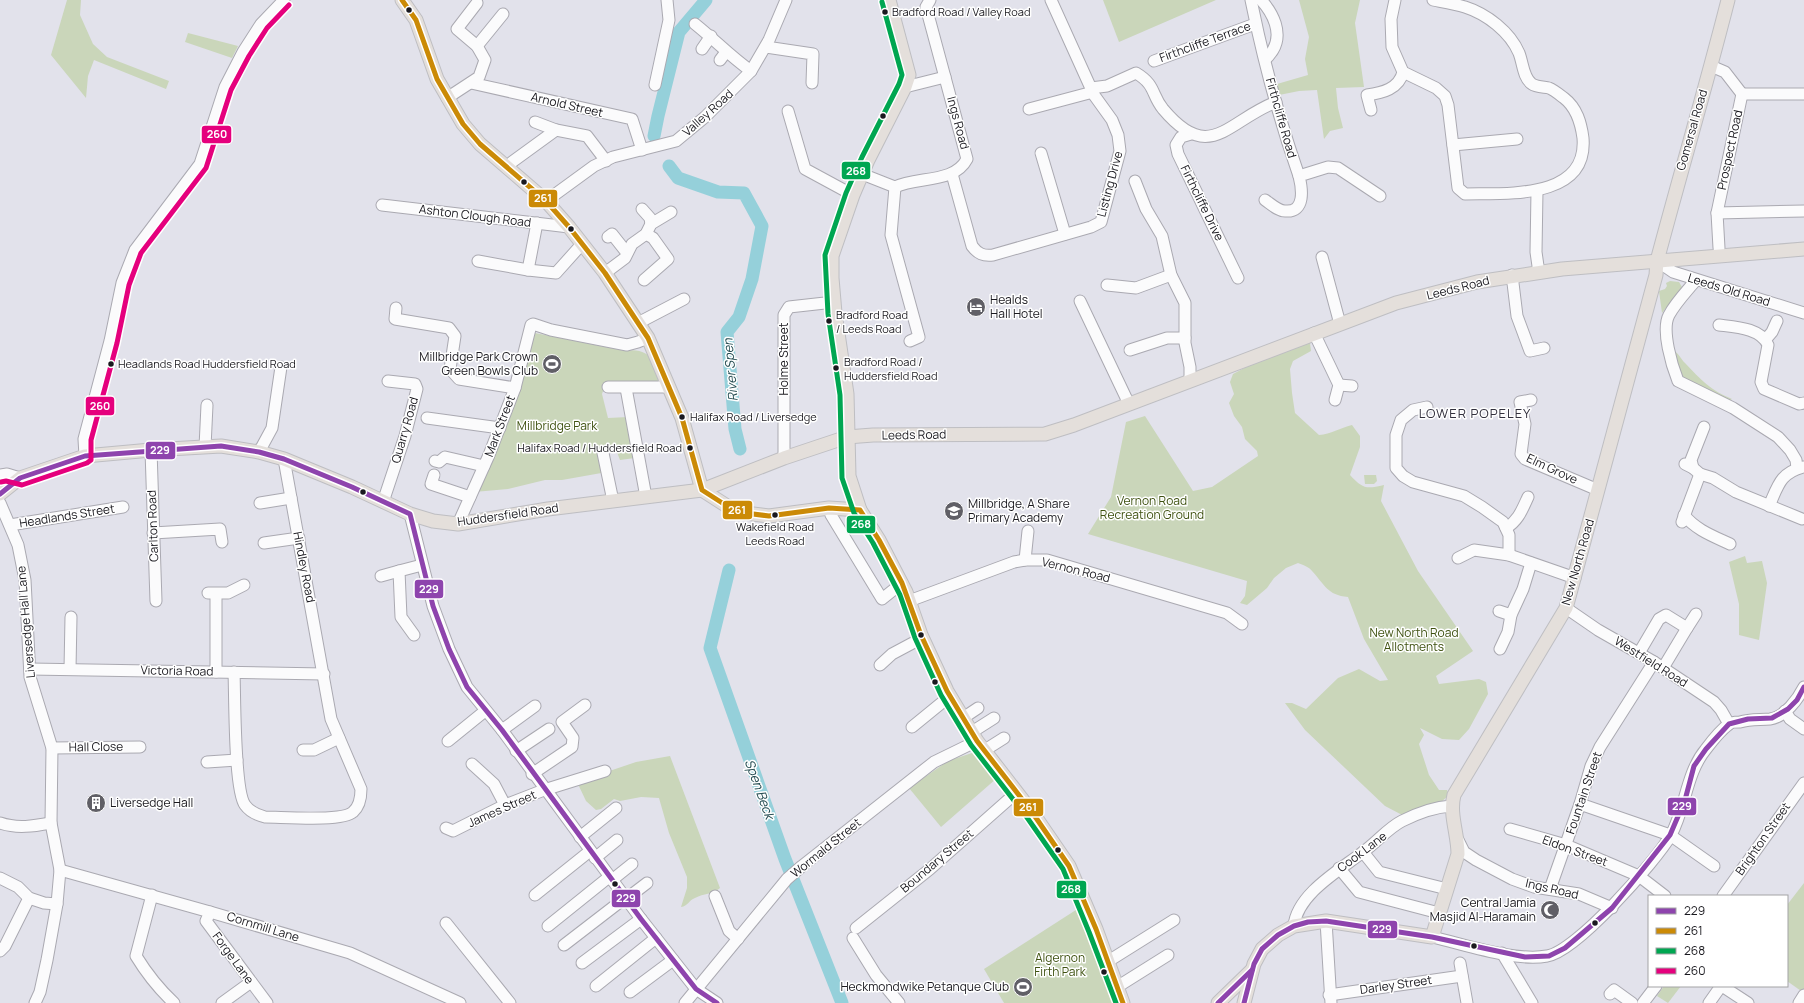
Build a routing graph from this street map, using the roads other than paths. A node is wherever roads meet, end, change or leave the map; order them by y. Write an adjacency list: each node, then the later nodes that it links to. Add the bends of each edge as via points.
1 (283, 0): 126 (street, via 261,24 225,87 200,164 135,250 122,284 84,439)
2 (402, 0): 36 (main road, via 416,20 437,79)
3 (666, 0): 31 (street, via 669,20)
4 (786, 0): 20 (street, Valley Road)
5 (880, 0): 23 (main road)
6 (889, 0): 23 (main road)
7 (930, 0): 28 (street, Ings Road, via 926,7)
8 (1051, 0): 33 (street, Listing Drive)
9 (1251, 0): 17 (street, Firthcliffe Road)
10 (1261, 0): 22 (street, via 1272,15 1276,34 1275,46)
11 (1395, 0): 27 (street, via 1391,19 1392,48)
12 (1433, 0): 55 (street, via 1465,7 1492,21 1506,34 1519,52 1527,79 1532,84 1551,89 1576,111 1582,128 1581,158 1566,179 1552,187)
13 (1728, 0): 25 (main road, Gomersal Road)
14 (477, 3): 19 (street, via 457,29)
15 (503, 14): 19 (street)
16 (696, 24): 18 (street)
17 (1255, 24): 22 (street, Firthcliffe Road); 24 (street, Firthcliffe Terrace)
18 (711, 36): 21 (street); 26 (street, via 723,56)
19 (477, 46): 29 (street, via 484,60 479,77)
20 (766, 47): 26 (street, Valley Road); 30 (street, via 813,54)
21 (702, 49)
22 (1265, 59): 37 (street, Firthcliffe Road)
23 (906, 61): 32 (main road, via 909,75)
24 (1154, 61)
25 (1711, 66): 34 (street, Prospect Road, via 1725,72); 77 (main road, Gomersal Road)
26 (751, 71): 46 (street, Valley Road, via 676,141)
27 (1403, 72): 39 (street, via 1396,85 1367,95); 45 (street, via 1436,88 1445,96)
28 (945, 77): 32 (street); 51 (street, Ings Road, via 967,159 964,165)
29 (471, 83): 36 (street); 46 (street, Arnold Street, via 632,119)
30 (811, 83)
31 (655, 85)
32 (905, 87): 50 (main road)
33 (1092, 90): 38 (street); 43 (street, via 1136,73 1149,82 1162,107 1175,122); 69 (street, Listing Drive, via 1112,120 1118,135 1120,151 1101,222)
34 (1742, 94): 35 (street); 64 (street, Prospect Road)
35 (1804, 94)
36 (447, 98): 49 (main road, via 476,139)
37 (1276, 102): 43 (street, via 1215,135 1201,137); 52 (street, Firthcliffe Road)
38 (1029, 108)
39 (1371, 110)
40 (788, 111): 56 (street, via 805,169)
41 (535, 122): 42 (street)
42 (556, 130): 48 (street, via 587,136); 49 (street, via 512,162)
43 (1191, 134): 83 (street, Firthcliffe Drive, via 1181,137 1176,145 1178,154)
44 (1517, 139): 45 (street)
45 (1453, 145): 55 (street, via 1458,188 1466,194)
46 (642, 150): 48 (street, Valley Road)
47 (1041, 153): 69 (street)
48 (606, 161): 59 (street, Valley Road, via 594,166)
49 (508, 168): 59 (main road)
50 (862, 174): 54 (street); 56 (main road)
51 (952, 174): 54 (street); 69 (street, Listing Drive, via 972,246 977,252 985,256 993,255)
52 (1299, 176): 57 (street, via 1328,167 1338,168); 58 (street, Firthcliffe Road, via 1302,198 1295,208 1285,212)
53 (1135, 181): 81 (street, via 1146,209 1162,236)
54 (895, 187): 100 (street, via 890,234 919,338)
55 (1537, 191): 80 (street)
56 (853, 195): 89 (main road, via 832,256)
57 (1380, 196)
58 (1265, 200)
59 (546, 201): 67 (main road)
60 (382, 205): 65 (street, Ashton Clough Road)
61 (642, 209): 66 (street, via 650,218)
62 (1804, 211): 64 (street)
63 (671, 212): 66 (street)
64 (1717, 213): 72 (street, Prospect Road)
65 (537, 223): 67 (street, Ashton Clough Road); 78 (street)
66 (651, 224): 68 (street)
67 (569, 227): 71 (main road)
68 (646, 234): 74 (street, via 632,244); 84 (street, via 653,238 671,259)
69 (1065, 234)
70 (608, 237): 74 (street, via 612,234)
71 (582, 244): 78 (street, via 556,273); 79 (main road)
72 (1719, 248)
73 (1804, 249): 77 (main road, Leeds Road)
74 (627, 253): 79 (street, via 625,258)
75 (1322, 257): 94 (street)
76 (478, 261): 78 (street)
77 (1657, 261): 80 (main road, Leeds Road); 85 (street, Leeds Old Road, via 1673,272); 137 (main road, New North Road, via 1656,275)
78 (528, 270)
79 (605, 273): 93 (main road)
80 (1538, 273): 82 (main road, Leeds Road)
81 (1171, 275): 86 (street, via 1136,288); 98 (street, via 1184,303)
82 (1512, 275): 94 (main road, Leeds Road, via 1401,302); 101 (street, via 1517,316 1530,351)
83 (1238, 278)
84 (644, 280)
85 (1696, 280): 91 (street, Leeds Old Road); 131 (street, via 1668,316 1666,330 1678,381 1733,408 1778,437)
86 (1107, 285)
87 (684, 299): 93 (street)
88 (1080, 301): 114 (street)
89 (834, 302): 121 (main road, via 847,394); 127 (street, Holme Street, via 789,307 784,315)
90 (396, 308): 110 (street, via 395,319 449,328 455,336 450,369 459,379)
91 (1804, 313)
92 (1777, 321): 99 (street)
93 (638, 323): 97 (main road)
94 (1340, 324): 96 (main road, Leeds Road)
95 (1719, 324): 99 (street, via 1761,335)
96 (1314, 333): 105 (main road, Leeds Road); 106 (street)
97 (648, 338): 109 (main road); 110 (street, Mark Street, via 626,345 531,324)
98 (1185, 338): 102 (street, via 1167,338); 105 (street)
99 (1766, 340): 115 (street, via 1768,345 1761,382 1764,389)
100 (910, 341)
101 (1544, 348)
102 (1130, 350)
103 (282, 367): 124 (street, via 272,428)
104 (388, 381): 145 (street, Quarry Road, via 415,384 417,389 405,436)
105 (1190, 381): 114 (main road, Leeds Road)
106 (1339, 385): 107 (street); 112 (street)
107 (1352, 386)
108 (608, 387): 111 (street)
109 (669, 387): 111 (street); 136 (main road, via 682,418)
110 (515, 388): 120 (street, Mark Street)
111 (626, 388): 140 (street)
112 (1336, 400)
113 (1531, 400): 137 (street, Elm Grove, via 1520,402 1525,424 1521,454 1525,459)
114 (1129, 404): 121 (main road, Leeds Road, via 1045,434)
115 (1804, 404)
116 (207, 405): 122 (street)
117 (1427, 407): 155 (street, via 1413,410 1401,420 1396,435 1396,468 1402,476 1413,482 1464,496 1503,522)
118 (427, 418): 120 (street)
119 (1704, 427): 132 (street, via 1691,460)
120 (500, 428): 130 (street, Mark Street)
121 (847, 437): 127 (main road, Leeds Road); 150 (main road, via 849,476)
122 (205, 447): 123 (main road, Huddersfield Road); 124 (main road, Huddersfield Road, via 221,446)
123 (151, 450): 126 (main road, Huddersfield Road); 157 (street, Carlton Road)
124 (259, 452): 128 (main road, Huddersfield Road)
125 (603, 453): 143 (street)
126 (85, 456): 135 (main road, Huddersfield Road)
127 (784, 458): 136 (main road, Leeds Road)
128 (284, 459): 142 (street, Hindley Road); 145 (main road, Huddersfield Road)
129 (435, 460): 130 (street, via 440,462 445,457)
130 (484, 466): 139 (street, Mark Street)
131 (1801, 467): 147 (street, via 1785,474)
132 (1692, 469): 147 (street); 161 (street, via 1683,519)
133 (0, 475): 135 (street, via 7,474)
134 (434, 475): 139 (street, via 431,484)
135 (20, 478): 138 (main road, Huddersfield Road)
136 (702, 490): 140 (main road, Huddersfield Road); 149 (main road, via 728,506 750,514 769,516)
137 (1598, 490): 169 (main road, New North Road)
138 (0, 494)
139 (470, 497): 153 (street, Mark Street)
140 (646, 497): 143 (main road, Huddersfield Road)
141 (1528, 497): 155 (street, via 1519,516)
142 (291, 498): 144 (street); 158 (street, Hindley Road)
143 (614, 501): 153 (main road, Huddersfield Road)
144 (260, 502)
145 (383, 502): 151 (main road, Huddersfield Road)
146 (0, 503): 154 (street, Liversedge Hall Lane)
147 (1770, 506): 152 (street)
148 (124, 507): 154 (street, Headlands Street)
149 (829, 508): 150 (main road); 170 (street, via 882,599)
150 (860, 510): 170 (main road)
151 (410, 514): 153 (main road, Huddersfield Road, via 433,521); 166 (street)
152 (1802, 519)
153 (458, 524)
154 (10, 525): 187 (street, Liversedge Hall Lane, via 18,545 24,580)
155 (1506, 528): 162 (street, via 1509,535)
156 (1028, 531): 164 (street)
157 (153, 533): 159 (street, via 220,529); 172 (street, Carlton Road)
158 (299, 538): 160 (street); 191 (street, Hindley Road)
159 (222, 542)
160 (264, 543)
161 (1730, 544)
162 (1509, 555): 163 (street, via 1474,550); 165 (street)
163 (1458, 558)
164 (1025, 560): 173 (street, Vernon Road); 179 (street, Vernon Road, via 1048,560 1102,575 1228,613)
165 (1532, 562): 169 (street); 177 (street)
166 (422, 564): 167 (street); 197 (street, via 433,606 449,649 467,687)
167 (399, 570): 168 (street); 181 (street, via 401,617)
168 (381, 576)
169 (1575, 578): 174 (main road, New North Road)
170 (902, 583): 173 (main road)
171 (244, 585): 189 (street, via 228,593 212,593)
172 (156, 601)
173 (909, 601): 182 (main road)
174 (1566, 608): 184 (street, Westfield Road); 224 (main road, New North Road, via 1459,784)
175 (1499, 611): 177 (street)
176 (1696, 614): 180 (street, Fountain Street)
177 (1512, 615): 183 (street)
178 (71, 617): 188 (street)
179 (1242, 624)
180 (1687, 628): 184 (street, via 1666,615 1663,616 1658,619); 186 (street, Fountain Street)
181 (414, 635)
182 (922, 638): 185 (street, via 892,654); 193 (main road)
183 (1500, 649)
184 (1639, 653): 186 (street, Westfield Road)
185 (880, 665)
186 (1659, 665): 201 (street, Westfield Road, via 1714,702); 222 (street, Fountain Street, via 1600,747 1591,766)
187 (30, 669): 188 (street, Victoria Road); 211 (street, Liversedge Hall Lane, via 30,677)
188 (70, 670): 189 (street, Victoria Road)
189 (216, 672): 190 (street, Victoria Road)
190 (234, 672): 191 (street, Victoria Road); 214 (street, Hindley Road)
191 (324, 674): 206 (street, Hindley Road, via 331,718)
192 (1804, 687): 198 (street, via 1797,700)
193 (950, 696): 199 (main road); 202 (street)
194 (585, 705): 218 (street, via 562,722 573,738 572,747)
195 (535, 706): 205 (street)
196 (978, 708): 199 (street)
197 (485, 711): 205 (street); 208 (street)
198 (1785, 711): 201 (street, via 1772,718 1748,719); 203 (street, via 1790,719)
199 (963, 718): 209 (main road)
200 (994, 718): 209 (street)
201 (1729, 724): 230 (street, via 1694,766 1685,800)
202 (912, 727)
203 (1804, 728)
204 (549, 729): 213 (street)
205 (502, 730): 213 (street)
206 (339, 738): 212 (street, via 314,750); 214 (street, Hindley Road, via 361,789 360,801 354,812 342,818 265,817 253,814 244,804)
207 (1004, 738): 209 (street)
208 (448, 740)
209 (978, 741): 221 (main road); 266 (street, Wormald Street, via 934,762 802,866)
210 (140, 747): 211 (street, Hall Close)
211 (52, 748): 226 (street, Liversedge Hall Lane)
212 (303, 750)
213 (516, 751): 218 (street)
214 (237, 760): 215 (street)
215 (207, 762)
216 (472, 764): 223 (street, via 494,784)
217 (605, 771): 220 (street, James Street)
218 (532, 774): 220 (street)
219 (1804, 783): 250 (street, Brighton Street)
220 (544, 790): 223 (street, James Street); 231 (street)
221 (1017, 792): 272 (main road, via 1069,866); 296 (street, Boundary Street, via 854,933 876,975)
222 (1580, 804): 230 (street); 234 (street, Fountain Street)
223 (505, 805): 228 (street, James Street, via 453,831)
224 (1451, 806): 233 (main road); 235 (street, Cook Lane, via 1436,807 1401,822)
225 (616, 808): 231 (street)
226 (51, 823): 227 (street, via 29,827); 240 (street, Liversedge Hall Lane)
227 (0, 824)
228 (446, 828)
229 (1510, 829): 234 (street, Eldon Street)
230 (1670, 835): 238 (street); 241 (street)
231 (580, 837): 236 (street)
232 (617, 840): 236 (street)
233 (1458, 840): 245 (street, Ings Road, via 1464,852 1512,879 1534,887); 246 (main road, via 1458,854)
234 (1566, 845): 241 (street, Eldon Street); 245 (street, Fountain Street)
235 (1363, 852): 239 (street, Cook Lane); 246 (street, via 1378,872)
236 (592, 854): 243 (street); 248 (street)
237 (632, 864): 243 (street)
238 (1714, 866)
239 (1339, 868): 257 (street, via 1359,892); 263 (street, Cook Lane, via 1304,901 1295,916)
240 (60, 870): 247 (street, Cornmill Lane); 254 (street, Liversedge Hall Lane)
241 (1639, 876): 249 (street, Eldon Street); 255 (street)
242 (0, 878): 252 (street, via 18,887)
243 (611, 879): 253 (street); 262 (street)
244 (647, 882): 253 (street)
245 (1550, 888): 255 (street, Ings Road, via 1579,894)
246 (1447, 889): 257 (main road)
247 (152, 895): 256 (street, Cornmill Lane); 289 (street, via 136,956 146,973)
248 (535, 895)
249 (1664, 895)
250 (1724, 895)
251 (715, 896): 266 (street, via 729,931)
252 (30, 898): 254 (street); 268 (street, via 5,946)
253 (625, 898): 258 (street); 267 (street)
254 (57, 904): 288 (street, Liversedge Hall Lane, via 47,960)
255 (1612, 908): 269 (street, via 1565,948 1549,956 1525,957)
256 (210, 912): 277 (street, Forge Lane, via 206,922); 292 (street, Cornmill Lane, via 350,953)
257 (1439, 913): 264 (main road)
258 (641, 920): 265 (street); 273 (street)
259 (1174, 920): 272 (street)
260 (1326, 921): 263 (main road); 264 (main road); 287 (street)
261 (446, 923): 293 (street)
262 (548, 926)
263 (1294, 926): 275 (main road, via 1278,935 1262,949)
264 (1432, 937): 269 (street)
265 (656, 938): 271 (street); 278 (street)
266 (738, 939): 283 (street, Wormald Street)
267 (564, 945)
268 (0, 950)
269 (1502, 953): 301 (street)
270 (1168, 955): 279 (street)
271 (673, 960): 283 (street); 284 (street)
272 (1108, 962): 279 (main road)
273 (582, 963)
274 (1460, 963): 276 (street)
275 (1252, 970): 298 (main road); 299 (main road)
276 (1462, 976): 287 (street, Darley Street); 300 (street)
277 (251, 982): 290 (street); 291 (street, Forge Lane)
278 (596, 986)
279 (1117, 987): 297 (main road)
280 (1655, 987): 303 (street)
281 (1721, 987): 304 (street)
282 (1724, 987): 305 (street)
283 (696, 989): 294 (street, Wormald Street); 295 (street)
284 (630, 992)
285 (1610, 994): 302 (street, via 1614,990)
286 (1804, 995): 306 (street)
287 (1330, 999)
288 (35, 1003)
289 (174, 1003)
290 (222, 1003)
291 (267, 1003)
292 (460, 1003)
293 (510, 1003)
294 (685, 1003)
295 (717, 1003)
296 (899, 1003)
297 (1123, 1003)
298 (1218, 1003)
299 (1244, 1003)
300 (1467, 1003)
301 (1532, 1003)
302 (1632, 1003)
303 (1643, 1003)
304 (1709, 1003)
305 (1748, 1003)
306 (1799, 1003)

